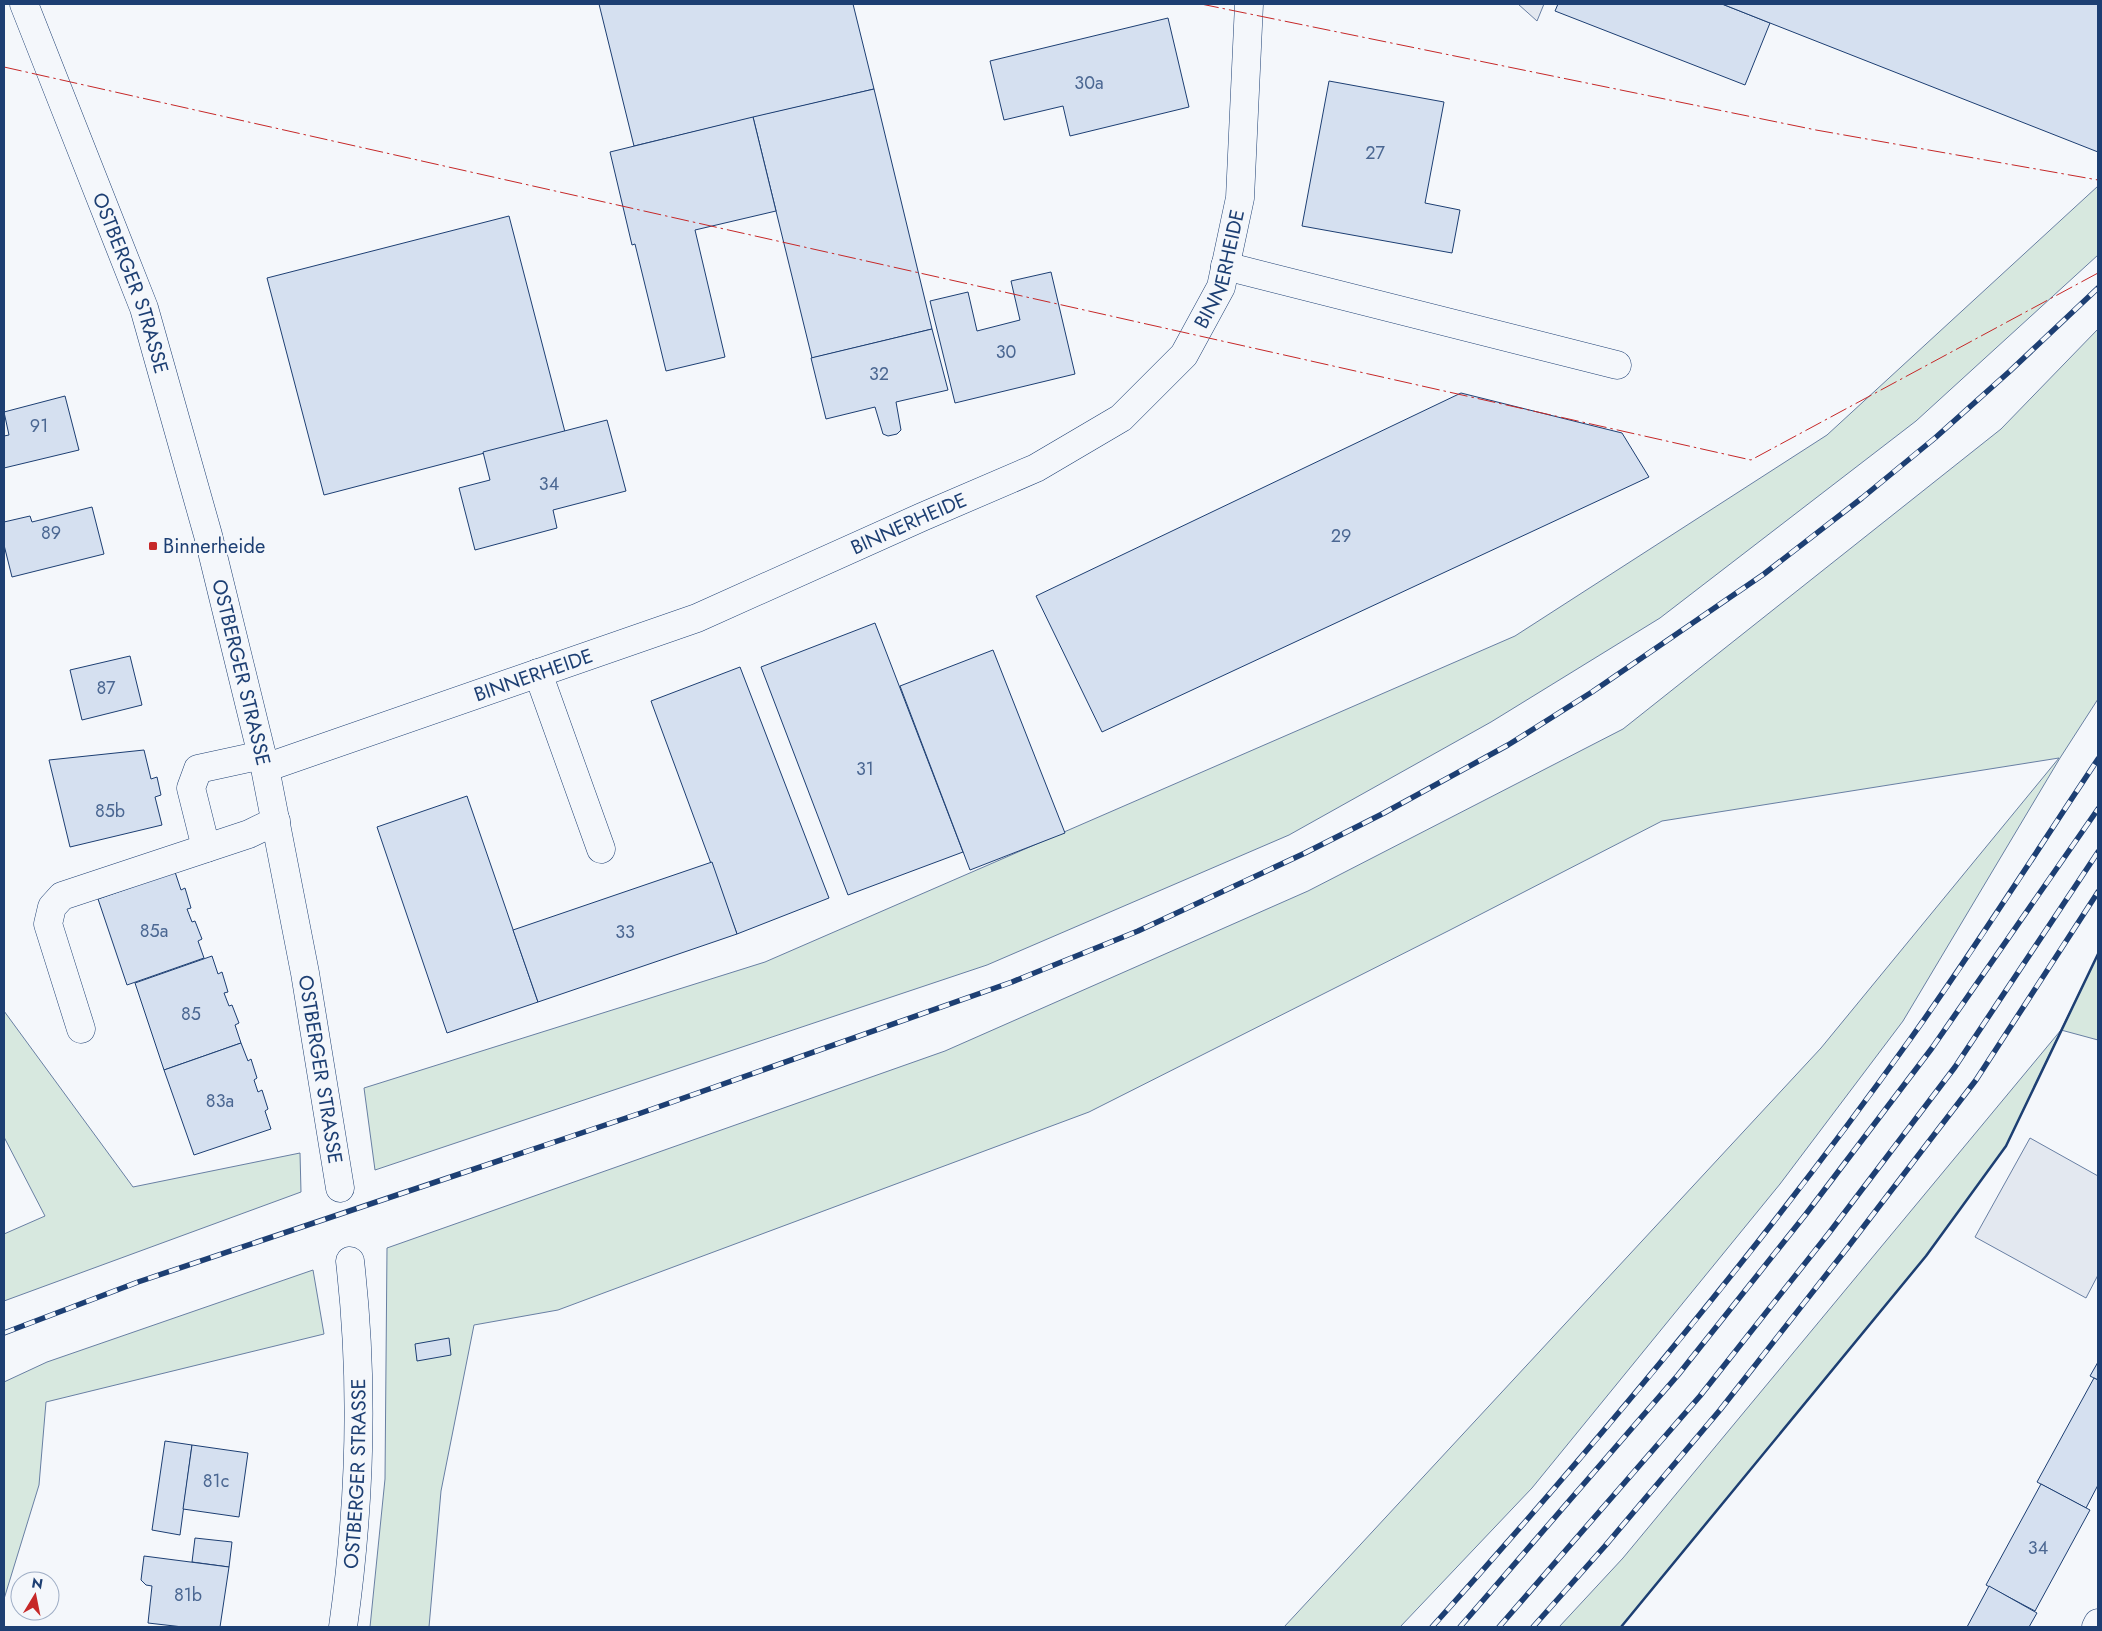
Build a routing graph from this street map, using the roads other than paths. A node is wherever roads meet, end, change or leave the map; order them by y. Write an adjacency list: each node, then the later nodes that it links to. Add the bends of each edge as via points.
1 (24, 4): 6 (street, OSTBERGER STRASSE, via 144,308 216,563)
2 (1249, 4): 3 (street, BINNERHEIDE, via 1240,198)
3 (1225, 266): 4 (street); 5 (street, BINNERHEIDE, via 1221,287 1184,355 1121,418 1036,468 697,618)
4 (1617, 364)
5 (538, 673): 6 (street, BINNERHEIDE); 9 (street)
6 (264, 762): 7 (street, OSTBERGER STRASSE); 8 (street, BINNERHEIDE, via 198,769 192,788)
7 (276, 821): 8 (street); 11 (street, OSTBERGER STRASSE)
8 (206, 848): 10 (street, via 62,896 52,907 48,924)
9 (601, 849)
10 (81, 1029)
11 (340, 1188)
12 (350, 1262): 14 (street, OSTBERGER STRASSE, via 356,1311 358,1403 355,1516)
13 (2098, 1623): 15 (street)
14 (343, 1627)
15 (2096, 1627)

